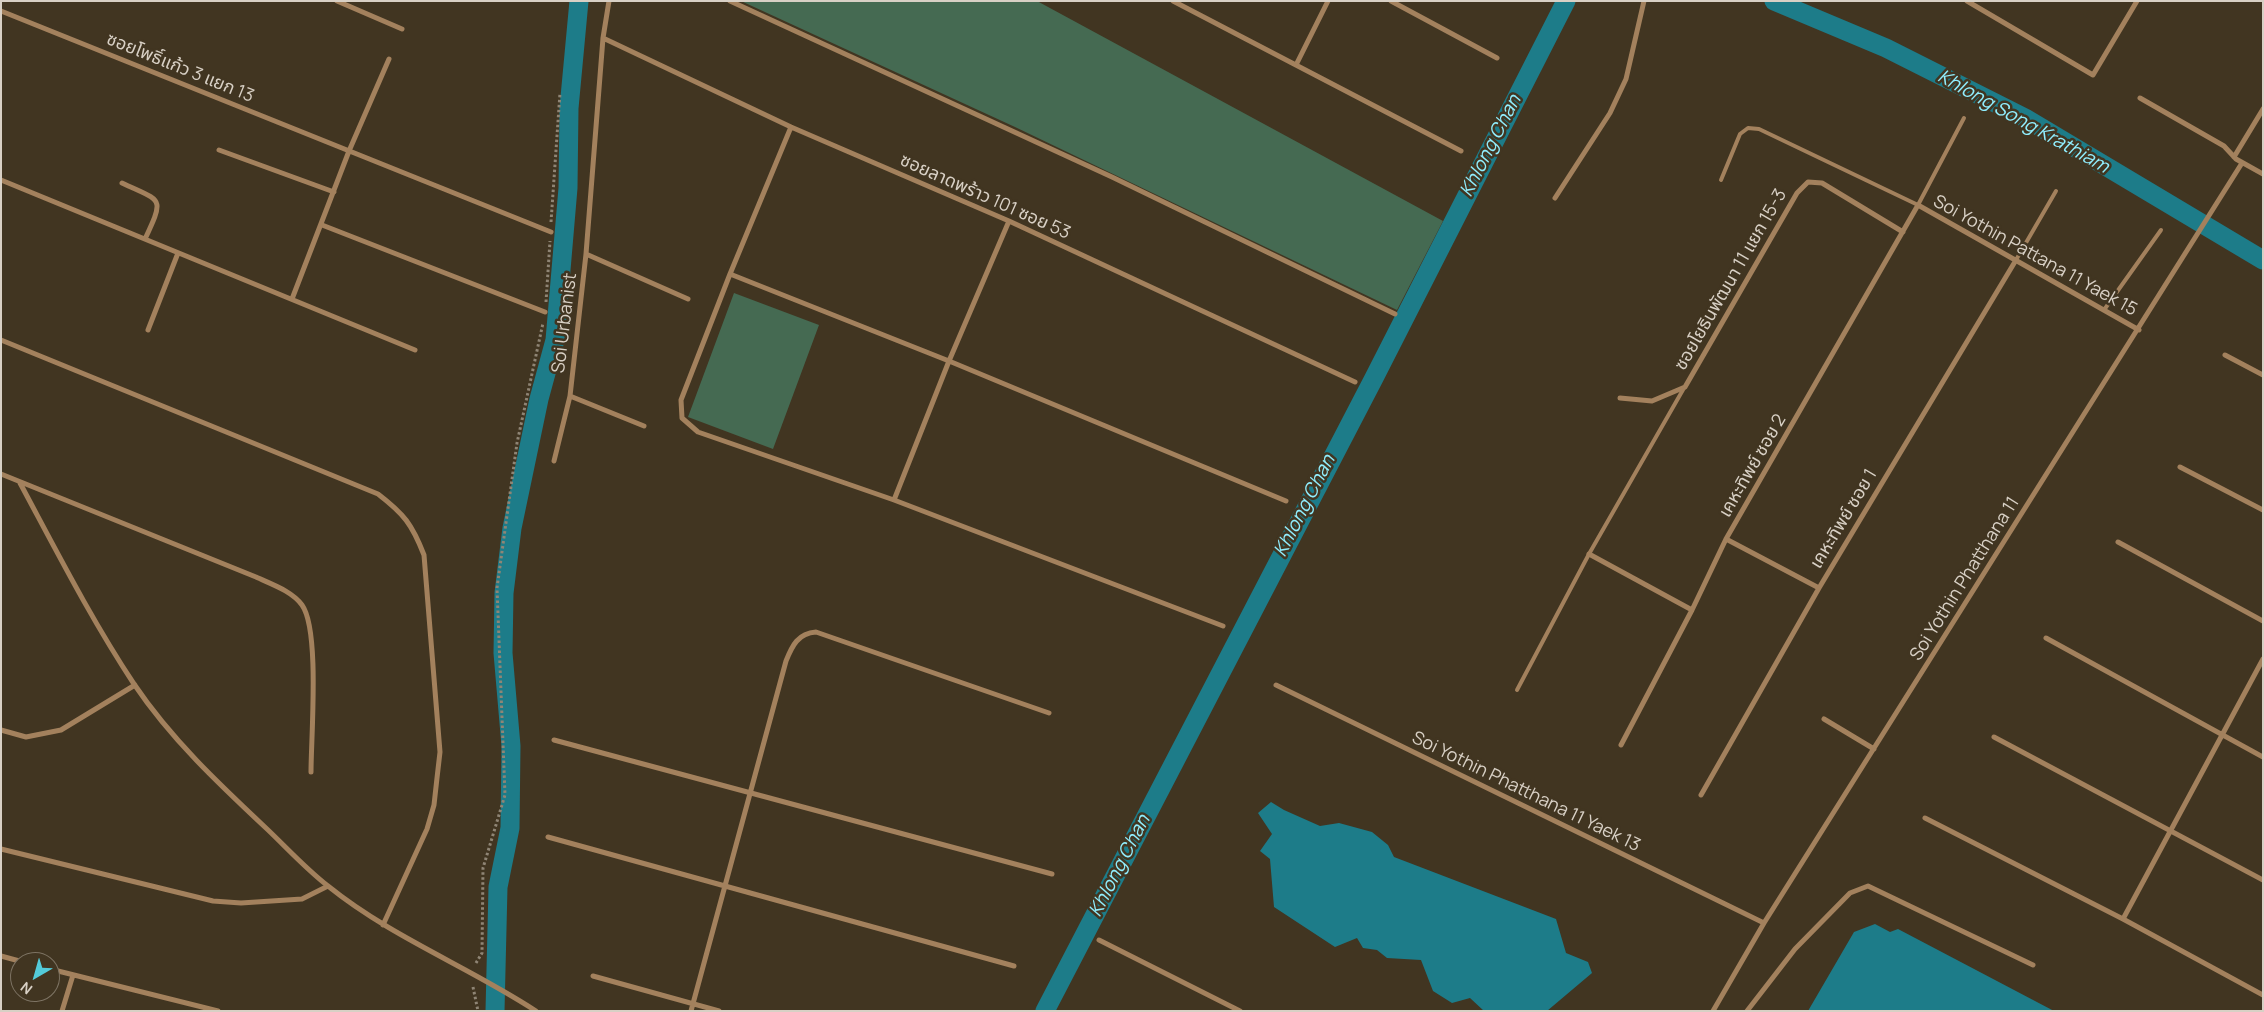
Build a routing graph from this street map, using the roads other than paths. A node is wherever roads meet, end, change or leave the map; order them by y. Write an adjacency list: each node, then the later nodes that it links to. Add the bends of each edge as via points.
1 (337, 1): 11 (street)
2 (609, 1): 12 (street, Soi Urbanist)
3 (730, 1): 47 (street, via 1112,177)
4 (1173, 1): 15 (street)
5 (1328, 1): 15 (street)
6 (1391, 1): 13 (street)
7 (1644, 1): 31 (street, via 1626,79 1610,113)
8 (1967, 1): 9 (street, via 2093,75)
9 (2138, 1)
10 (1, 11): 21 (street, ซอยโพธิ์แก้ว 3 แยก 13)
11 (402, 29)
12 (603, 38): 19 (street, ซอยลาดพร้าว 101 ซอย 53); 40 (street, Soi Urbanist)
13 (1497, 58)
14 (389, 59): 21 (street)
15 (1296, 65): 22 (street)
16 (2140, 98): 23 (street, via 2224,146)
17 (2263, 109): 23 (street)
18 (1964, 118): 32 (lane)
19 (791, 127): 33 (street, ซอยลาดพร้าว 101 ซอย 53); 42 (street)
20 (220, 150): 30 (street)
21 (349, 151): 30 (street); 36 (street, ซอยโพธิ์แก้ว 3 แยก 13)
22 (1461, 151)
23 (2234, 156): 24 (street)
24 (2242, 163): 25 (street); 49 (street, Soi Yothin Phatthana 11)
25 (2263, 174)
26 (1, 180): 38 (street)
27 (1721, 180): 32 (lane, via 1740,134 1748,128 1759,129)
28 (122, 183): 38 (street, via 155,198 158,204 158,212)
29 (2056, 191): 41 (lane)
30 (334, 192): 34 (street)
31 (1555, 198)
32 (1918, 205): 37 (street, เคหะทิพย์ ซอย 2); 41 (street, Soi Yothin Pattana 11 Yaek 15)
33 (1009, 221): 53 (street); 55 (street, ซอยลาดพร้าว 101 ซอย 53)
34 (322, 225): 43 (street); 46 (street)
35 (2161, 230): 45 (lane)
36 (551, 232)
37 (1903, 232): 56 (street, via 1822,183 1808,182 1797,193); 67 (street, เคหะทิพย์ ซอย 2)
38 (145, 239): 39 (street)
39 (178, 253): 43 (street); 48 (street)
40 (586, 254): 44 (street, Soi Urbanist); 57 (street, Soi Urbanist)
41 (2016, 260): 45 (street, Soi Yothin Pattana 11 Yaek 15); 70 (street, เคหะทิพย์ ซอย 1)
42 (730, 274): 53 (street); 64 (street, via 681,400 682,418 698,432)
43 (292, 299): 51 (street)
44 (688, 299)
45 (2104, 310): 49 (street, Soi Yothin Pattana 11 Yaek 15)
46 (545, 312)
47 (1395, 314)
48 (148, 330)
49 (2139, 330): 86 (street, Soi Yothin Phatthana 11)
50 (1, 340): 101 (street, via 378,494 400,511 415,532 424,555 440,752 434,805 426,830)
51 (415, 350)
52 (2225, 355): 54 (street)
53 (949, 361): 64 (street); 65 (street)
54 (2263, 375)
55 (1355, 382)
56 (1685, 387): 58 (street, ซอยโยธินพัฒนา 11 แยก 15-3, via 1652,401); 69 (lane)
57 (570, 396): 59 (street, Soi Urbanist); 60 (street, Soi Urbanist)
58 (1620, 398)
59 (644, 426)
60 (554, 461)
61 (2180, 467): 66 (street)
62 (1, 474): 63 (street)
63 (20, 483): 76 (street, via 90,613); 88 (street, via 256,577 282,589 301,604 308,618 312,642)
64 (894, 500): 73 (street)
65 (1286, 502)
66 (2263, 510)
67 (1726, 539): 70 (street); 71 (street, เคหะทิพย์ ซอย 2)
68 (2118, 542): 72 (street)
69 (1589, 554): 71 (street); 78 (lane)
70 (1819, 588): 90 (street, เคหะทิพย์ ซอย 1)
71 (1692, 610): 85 (street, เคหะทิพย์ ซอย 2)
72 (2263, 621)
73 (1223, 626)
74 (2046, 638): 82 (street)
75 (2263, 659): 82 (street)
76 (135, 685): 81 (street, via 61,730 26,737); 97 (street, via 184,748)
77 (1276, 685): 100 (street, Soi Yothin Phatthana 11 Yaek 13)
78 (1517, 690)
79 (1049, 713): 89 (street, via 816,632 808,633 799,638 786,661)
80 (1824, 719): 86 (street)
81 (1, 730)
82 (2221, 734): 87 (street); 92 (street)
83 (1994, 736): 92 (street)
84 (554, 740): 89 (street)
85 (1621, 745)
86 (1874, 749): 100 (street, Soi Yothin Phatthana 11)
87 (2263, 757)
88 (311, 772)
89 (750, 792): 95 (street); 98 (street)
90 (1701, 795)
91 (1925, 818): 99 (street)
92 (2169, 831): 96 (street); 99 (street)
93 (548, 837): 98 (street)
94 (1, 849): 97 (street, via 213,901 241,903 302,899)
95 (1052, 874)
96 (2263, 880)
97 (328, 886): 101 (street)
98 (726, 886): 104 (street); 109 (street)
99 (2123, 919): 108 (street)
100 (1764, 923): 117 (street, Soi Yothin Phatthana 11)
101 (383, 925): 113 (street, via 508,992)
102 (1100, 940): 116 (street)
103 (2033, 965): 118 (street, via 1868,886 1850,893 1796,949)
104 (1014, 966)
105 (60, 972): 106 (street)
106 (73, 975): 110 (street); 111 (street)
107 (593, 976): 109 (street)
108 (2263, 995)
109 (693, 1003): 114 (street); 115 (street)
110 (211, 1010): 112 (street)
111 (62, 1011)
112 (218, 1011)
113 (536, 1011)
114 (691, 1011)
115 (719, 1011)
116 (1240, 1011)
117 (1713, 1011)
118 (1747, 1011)

